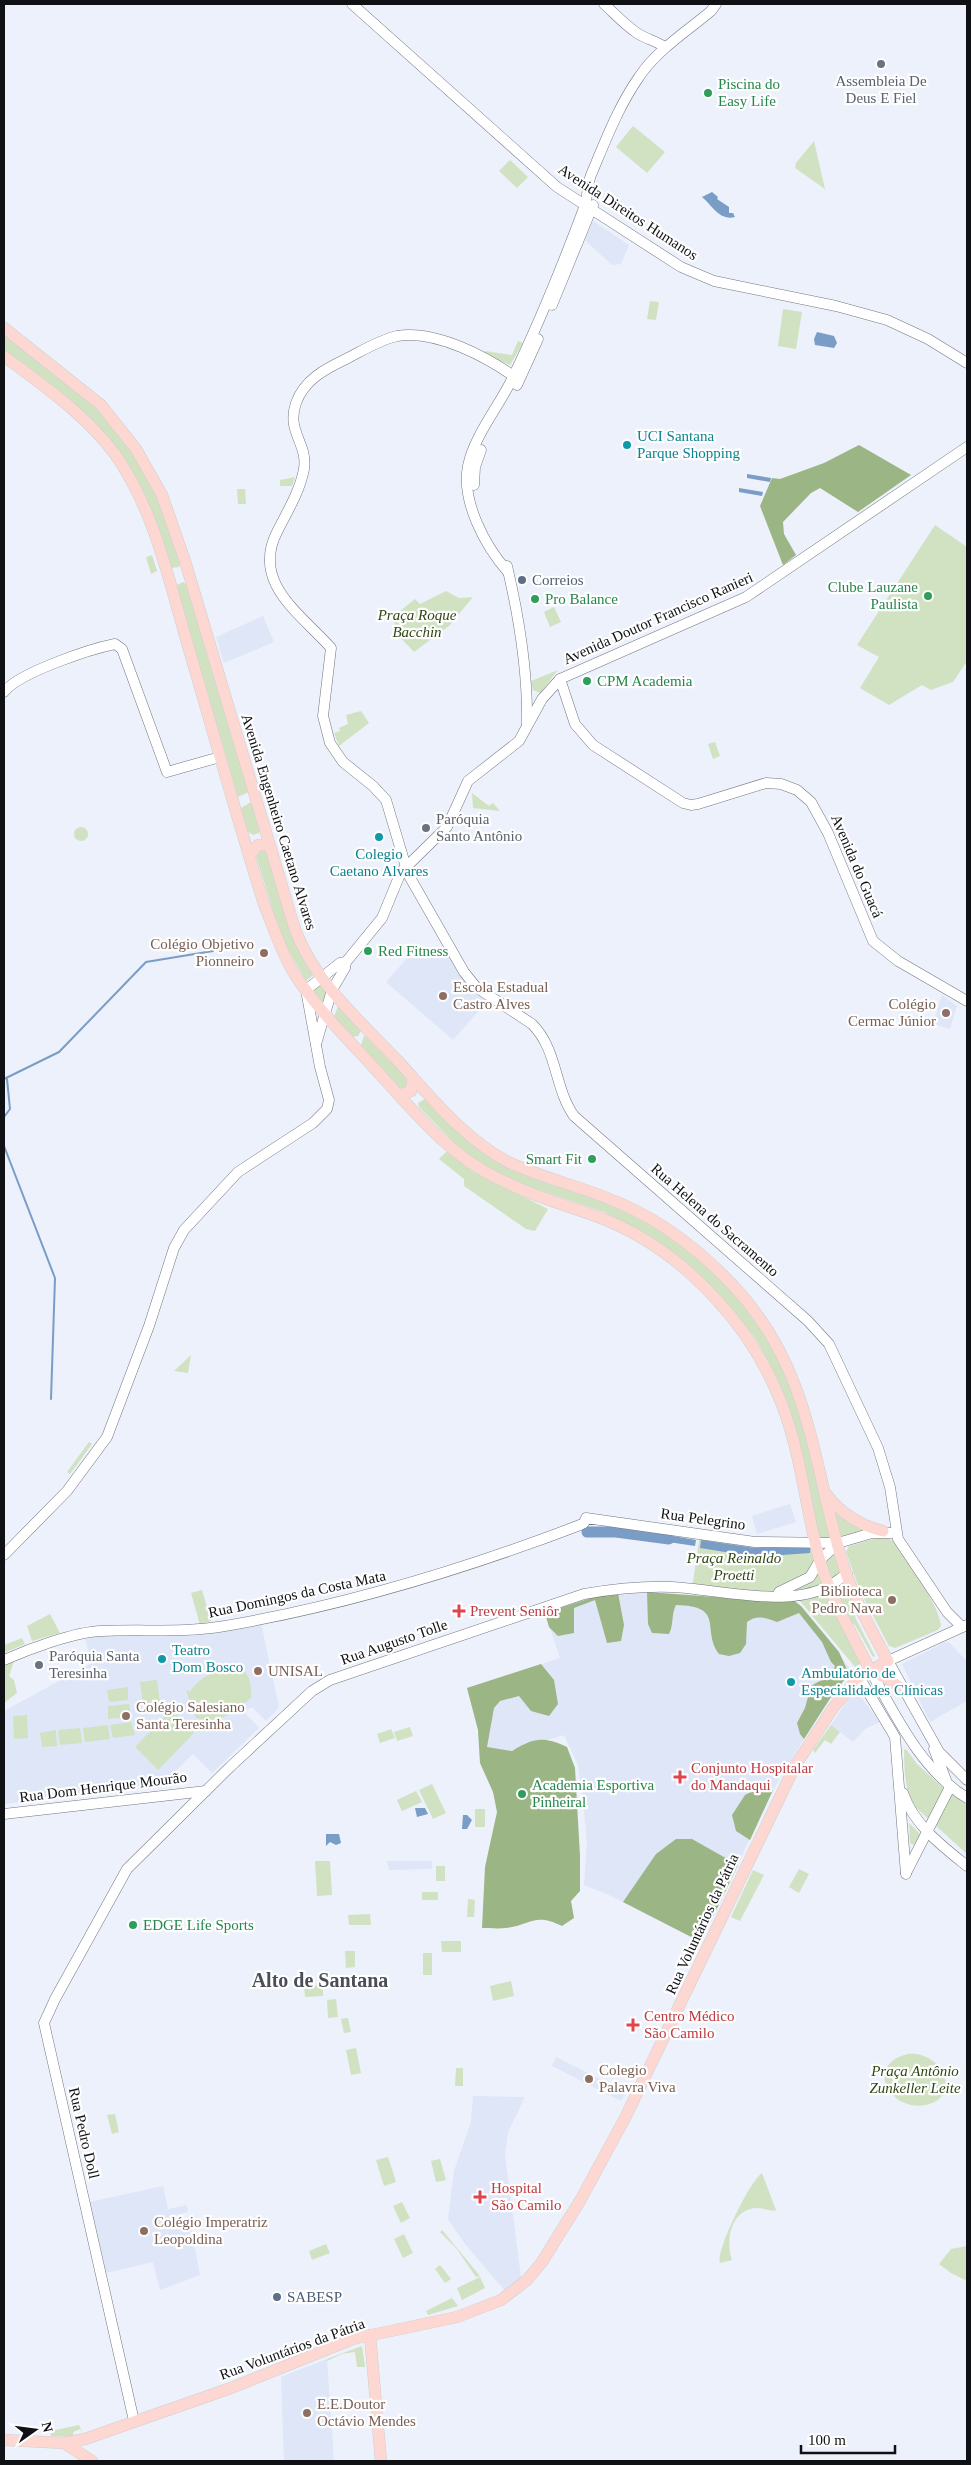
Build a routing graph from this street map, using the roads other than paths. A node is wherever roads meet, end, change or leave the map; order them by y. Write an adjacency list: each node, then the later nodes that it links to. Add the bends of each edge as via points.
1 (352, 4): 5 (street, Avenida Direitos Humanos, via 539,172)
2 (604, 4): 4 (street, via 637,33)
3 (716, 4): 4 (street)
4 (665, 47): 5 (street, via 634,85 607,134 591,175)
5 (588, 208): 8 (street, Avenida Direitos Humanos, via 681,267 702,276 887,320); 9 (street)
6 (4, 328): 11 (main road, Avenida Engenheiro Caetano Alvares, via 101,405 122,430 162,495)
7 (4, 356): 12 (main road, via 78,415 113,452 136,489)
8 (967, 363)
9 (517, 379): 17 (street, via 473,453 467,478 474,516 508,572 516,602); 25 (street, Rua Helena do Sacramento, via 443,340 415,335 395,336 333,365 311,380 300,395 294,413 294,431 303,452 304,470 271,545 272,574 281,595 332,648 323,716 325,728 336,754 386,800)
10 (967, 447): 15 (street, Avenida Doutor Francisco Ranieri, via 746,598)
11 (185, 560): 12 (main road, via 178,570); 13 (main road, Avenida Engenheiro Caetano Alvares)
12 (165, 567): 14 (main road)
13 (192, 585): 14 (main road, via 181,580); 21 (main road, Avenida Engenheiro Caetano Alvares)
14 (171, 587): 20 (main road)
15 (560, 679): 18 (street, Avenida Doutor Francisco Ranieri); 30 (street, Avenida do Guacá, via 575,724 593,746 682,803 698,804 769,782 781,784 805,797 811,802 834,846 873,941 898,961)
16 (4, 692): 20 (street, via 27,675 110,645 118,645 167,772)
17 (526, 698): 18 (street); 19 (street)
18 (540, 702): 19 (street, Avenida Doutor Francisco Ranieri)
19 (527, 729): 25 (street, Avenida Doutor Francisco Ranieri, via 510,749 468,781 447,827)
20 (220, 756): 22 (main road)
21 (264, 827): 22 (main road, via 256,836); 23 (main road, Avenida Engenheiro Caetano Alvares)
22 (242, 831): 24 (main road)
23 (269, 845): 24 (main road, via 258,845); 27 (main road, Avenida Engenheiro Caetano Alvares, via 297,936)
24 (250, 855): 28 (main road, via 277,940)
25 (406, 867): 26 (street, Avenida Doutor Francisco Ranieri, via 398,876 382,918); 42 (street, Rua Helena do Sacramento, via 469,979 539,1031 551,1053 562,1094 574,1116 808,1321 829,1344 878,1448 886,1471)
26 (346, 962): 27 (street); 29 (street)
27 (322, 978): 28 (street); 29 (main road, Avenida Engenheiro Caetano Alvares)
28 (306, 990): 31 (main road); 34 (street)
29 (332, 990): 31 (street); 32 (main road, Avenida Engenheiro Caetano Alvares)
30 (967, 1001)
31 (325, 1015): 33 (main road); 34 (street)
32 (363, 1024): 33 (main road, via 364,1033 358,1038); 35 (main road, Avenida Engenheiro Caetano Alvares)
33 (345, 1036): 36 (main road)
34 (316, 1044): 45 (street, via 329,1100 327,1109 313,1123 238,1172 184,1230 174,1248 107,1437 67,1491)
35 (413, 1078): 36 (main road, via 411,1091); 37 (main road, Avenida Engenheiro Caetano Alvares)
36 (399, 1095): 38 (main road)
37 (431, 1097): 38 (main road, via 419,1099); 39 (main road, Avenida Engenheiro Caetano Alvares, via 460,1127 494,1154 526,1170 635,1210 685,1242 729,1282 758,1316 789,1369 808,1423)
38 (414, 1112): 43 (main road, via 474,1165 514,1187 593,1215 644,1239 678,1262 717,1300 756,1351 782,1405)
39 (825, 1492): 41 (main road, via 838,1508 855,1520); 44 (main road, Avenida Engenheiro Caetano Alvares)
40 (586, 1518): 43 (street, Rua Pelegrino, via 755,1542); 53 (street, Rua Domingos da Costa Mata, via 584,1523 535,1542 337,1604 198,1630 100,1631)
41 (883, 1531): 42 (street); 44 (street)
42 (896, 1533): 50 (street, Rua Helena do Sacramento)
43 (816, 1542): 44 (street, Rua Pelegrino); 46 (main road)
44 (838, 1543): 46 (street, Rua Augusto Tolle); 47 (main road, Avenida Engenheiro Caetano Alvares)
45 (4, 1555)
46 (820, 1560): 48 (main road); 49 (street, Rua Augusto Tolle, via 816,1570 804,1582)
47 (847, 1574): 48 (street, Rua Augusto Tolle); 54 (main road, Avenida Engenheiro Caetano Alvares, via 864,1617)
48 (829, 1586): 49 (street, Rua Augusto Tolle, via 807,1593); 55 (main road)
49 (769, 1596): 65 (street, Rua Augusto Tolle, via 671,1587 603,1591 565,1600 446,1639 322,1683)
50 (947, 1612): 51 (street, Rua Helena do Sacramento); 52 (street)
51 (965, 1626): 52 (street, Rua Voluntários da Pátria)
52 (946, 1633): 54 (street, Rua Voluntários da Pátria)
53 (4, 1660)
54 (888, 1661): 55 (main road, Rua Voluntários da Pátria); 57 (street, Avenida Engenheiro Caetano Alvares)
55 (873, 1668): 56 (main road, Rua Voluntários da Pátria); 57 (main road); 58 (street)
56 (859, 1677): 59 (street); 71 (main road, Rua Voluntários da Pátria, via 833,1708 795,1766 625,2118 542,2262 527,2280 501,2300 457,2317)
57 (902, 1690): 60 (street, Avenida Engenheiro Caetano Alvares)
58 (886, 1698): 59 (street); 61 (street)
59 (895, 1737): 61 (street); 63 (street)
60 (932, 1741): 62 (street, Avenida Engenheiro Caetano Alvares, via 950,1765); 64 (street)
61 (921, 1754): 64 (street)
62 (967, 1780)
63 (900, 1785): 68 (street, via 911,1812); 68 (street, via 906,1874)
64 (950, 1787): 66 (street); 68 (street)
65 (206, 1791): 67 (street, Rua Dom Henrique Mourão); 70 (street, Rua Augusto Tolle)
66 (967, 1798)
67 (4, 1814)
68 (928, 1832): 69 (street)
69 (967, 1866)
70 (127, 1869): 72 (street, Rua Pedro Doll, via 44,2024)
71 (370, 2335): 72 (main road, Rua Voluntários da Pátria, via 343,2342 228,2389); 77 (main road)
72 (134, 2421): 73 (main road, Rua Voluntários da Pátria)
73 (92, 2437): 75 (main road, Rua Voluntários da Pátria); 76 (main road)
74 (4, 2440): 75 (main road, Rua Voluntários da Pátria)
75 (64, 2443): 76 (main road)
76 (92, 2461)
77 (381, 2461)

